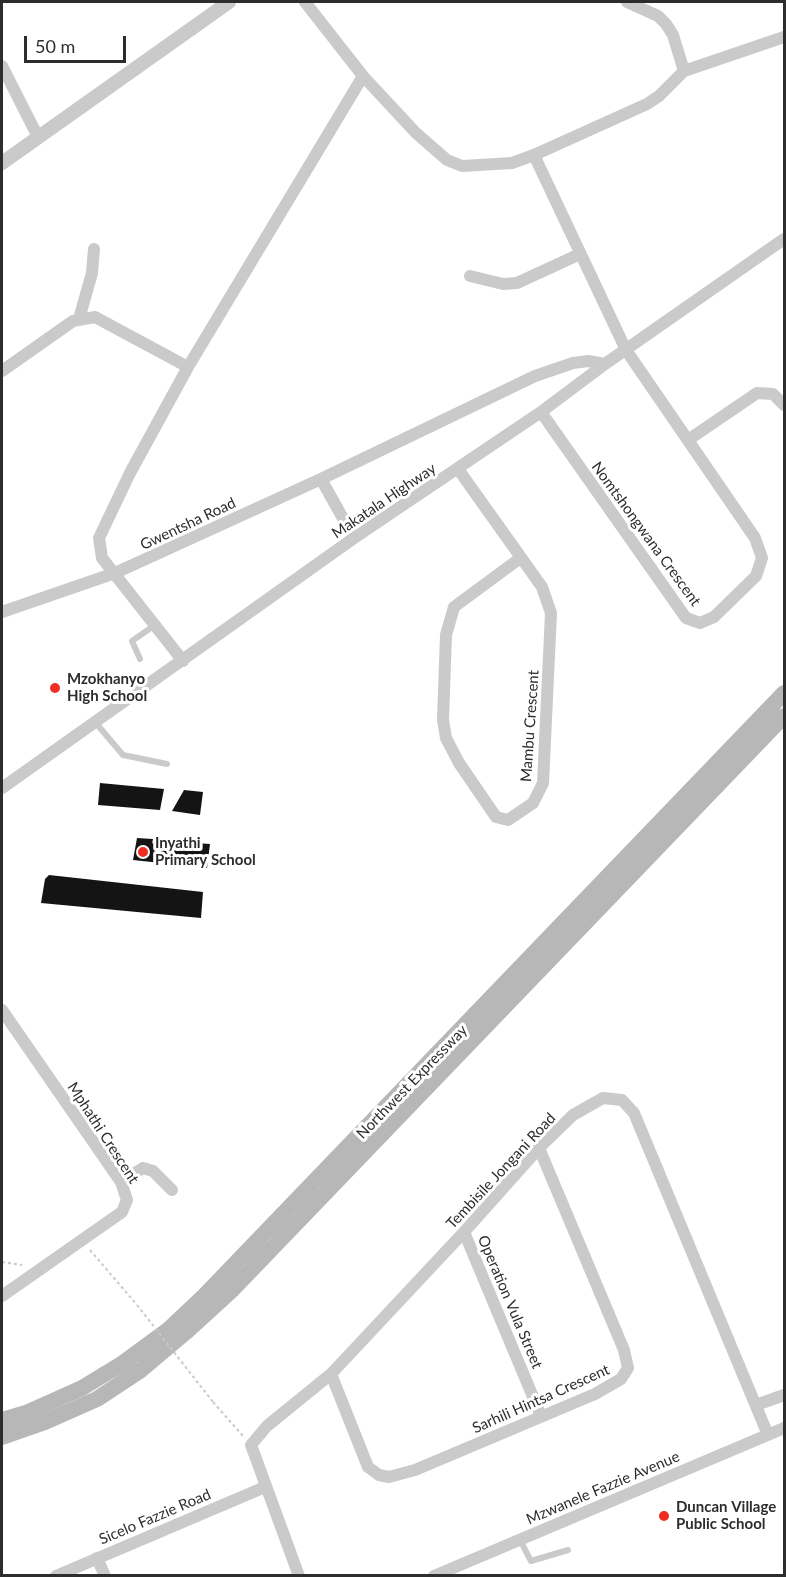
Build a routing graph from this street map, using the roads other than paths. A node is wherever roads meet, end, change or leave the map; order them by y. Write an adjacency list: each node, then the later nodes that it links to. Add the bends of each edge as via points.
1 (228, 2): 8 (street)
2 (305, 2): 7 (street)
3 (627, 2): 6 (street, via 658,16 666,24)
4 (784, 37): 6 (street)
5 (2, 66): 8 (street)
6 (684, 71): 9 (street, via 647,104)
7 (363, 76): 9 (street, via 447,160 462,166 512,163); 18 (street)
8 (38, 137): 10 (street)
9 (534, 155): 13 (street, Nomtshongwana Crescent)
10 (2, 163)
11 (784, 239): 16 (street, Makatala Highway)
12 (94, 249): 15 (street, via 92,273)
13 (580, 254): 14 (street, via 517,284); 16 (street, Nomtshongwana Crescent)
14 (470, 276)
15 (79, 319): 18 (street, via 105,320); 19 (street)
16 (626, 350): 17 (street, Makatala Highway); 22 (street, Nomtshongwana Crescent)
17 (605, 364): 21 (street, Makatala Highway); 24 (street, Gwentsha Road, via 573,363 535,376)
18 (188, 367): 27 (street, via 99,538 99,552)
19 (2, 371)
20 (784, 405): 22 (street, via 772,394 757,393)
21 (542, 412): 22 (street, Nomtshongwana Crescent, via 677,608 686,618 700,623 714,617 756,576 762,558 755,537); 23 (street, Makatala Highway)
22 (688, 440)
23 (458, 469): 25 (street, Makatala Highway); 26 (street, Mambu Crescent)
24 (321, 479): 25 (street); 27 (street, Gwentsha Road)
25 (354, 538): 31 (street, Makatala Highway)
26 (519, 559): 26 (street, Mambu Crescent, via 542,587 551,613 551,627 543,783 533,803 508,820 496,817 446,738 446,635 453,607)
27 (115, 573): 28 (street, Gwentsha Road); 29 (street)
28 (2, 612)
29 (155, 625): 30 (lane, via 132,641); 31 (street)
30 (140, 659)
31 (183, 660): 34 (street, Makatala Highway)
32 (784, 693): 47 (main road, Northwest Expressway, via 168,1330 82,1388)
33 (784, 716): 50 (main road, Northwest Expressway, via 233,1289 141,1370 97,1399)
34 (95, 722): 35 (lane, via 123,755); 36 (street, Makatala Highway)
35 (167, 764)
36 (2, 788)
37 (2, 1010): 39 (street, Mphathi Crescent)
38 (539, 1148): 41 (street, Tembisile Jongani Road); 45 (street, Tembisile Jongani Road, via 573,1115 603,1098 613,1097 628,1105); 46 (street, Sarhili Hintsa Crescent, via 628,1362 626,1373 614,1385)
39 (121, 1182): 40 (street, via 143,1168 153,1171); 42 (street, Mphathi Crescent, via 127,1194 126,1207)
40 (172, 1190)
41 (465, 1232): 43 (street, Tembisile Jongani Road); 46 (street, Operation Vula Street)
42 (2, 1296)
43 (331, 1374): 46 (street, Sarhili Hintsa Crescent, via 363,1458 379,1475 398,1476 415,1470); 51 (street, Tembisile Jongani Road, via 267,1426 251,1445)
44 (784, 1395): 45 (street)
45 (756, 1405): 49 (street, Tembisile Jongani Road)
46 (542, 1416)
47 (2, 1420)
48 (784, 1428): 49 (street, Mzwanele Fazzie Avenue)
49 (768, 1435): 52 (street, Mzwanele Fazzie Avenue)
50 (2, 1437)
51 (265, 1487): 54 (street, Sicelo Fazzie Road); 57 (street)
52 (519, 1539): 53 (lane, via 529,1560); 58 (street, Mzwanele Fazzie Avenue)
53 (568, 1550)
54 (97, 1558): 55 (street, Sicelo Fazzie Road); 56 (street)
55 (56, 1575)
56 (105, 1575)
57 (299, 1575)
58 (434, 1575)

